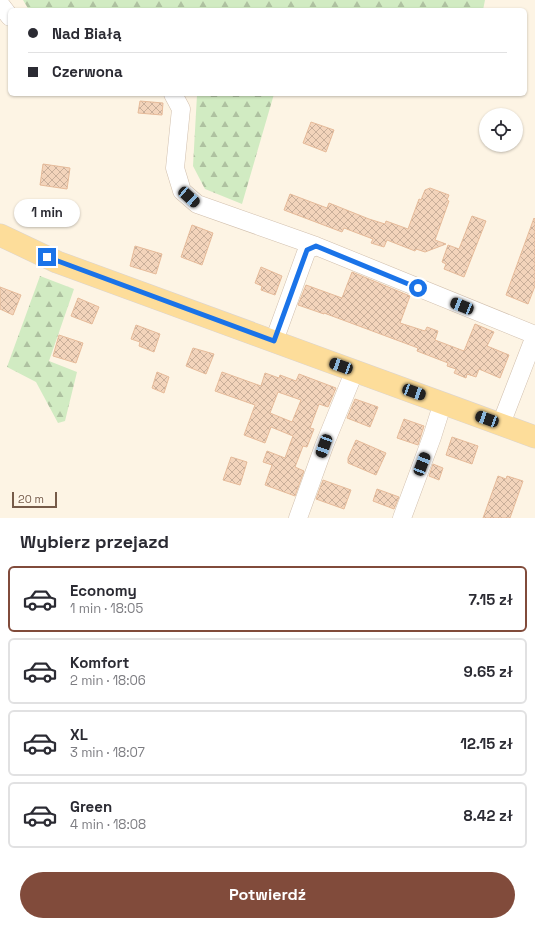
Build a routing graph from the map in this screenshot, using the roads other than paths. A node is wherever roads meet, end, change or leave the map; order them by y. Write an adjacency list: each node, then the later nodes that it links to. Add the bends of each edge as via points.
1 (0, 4): 2 (street)
2 (8, 15)
3 (173, 96): 5 (street, via 181,109 175,168 182,191 197,204)
4 (0, 236): 7 (main road, via 57,262)
5 (316, 246): 6 (street); 7 (street, via 307,250)
6 (535, 336): 10 (street)
7 (274, 341): 8 (main road)
8 (355, 370): 9 (main road); 12 (street)
9 (443, 402): 10 (main road); 13 (street)
10 (501, 424): 11 (main road)
11 (535, 437)
12 (298, 518)
13 (402, 518)

